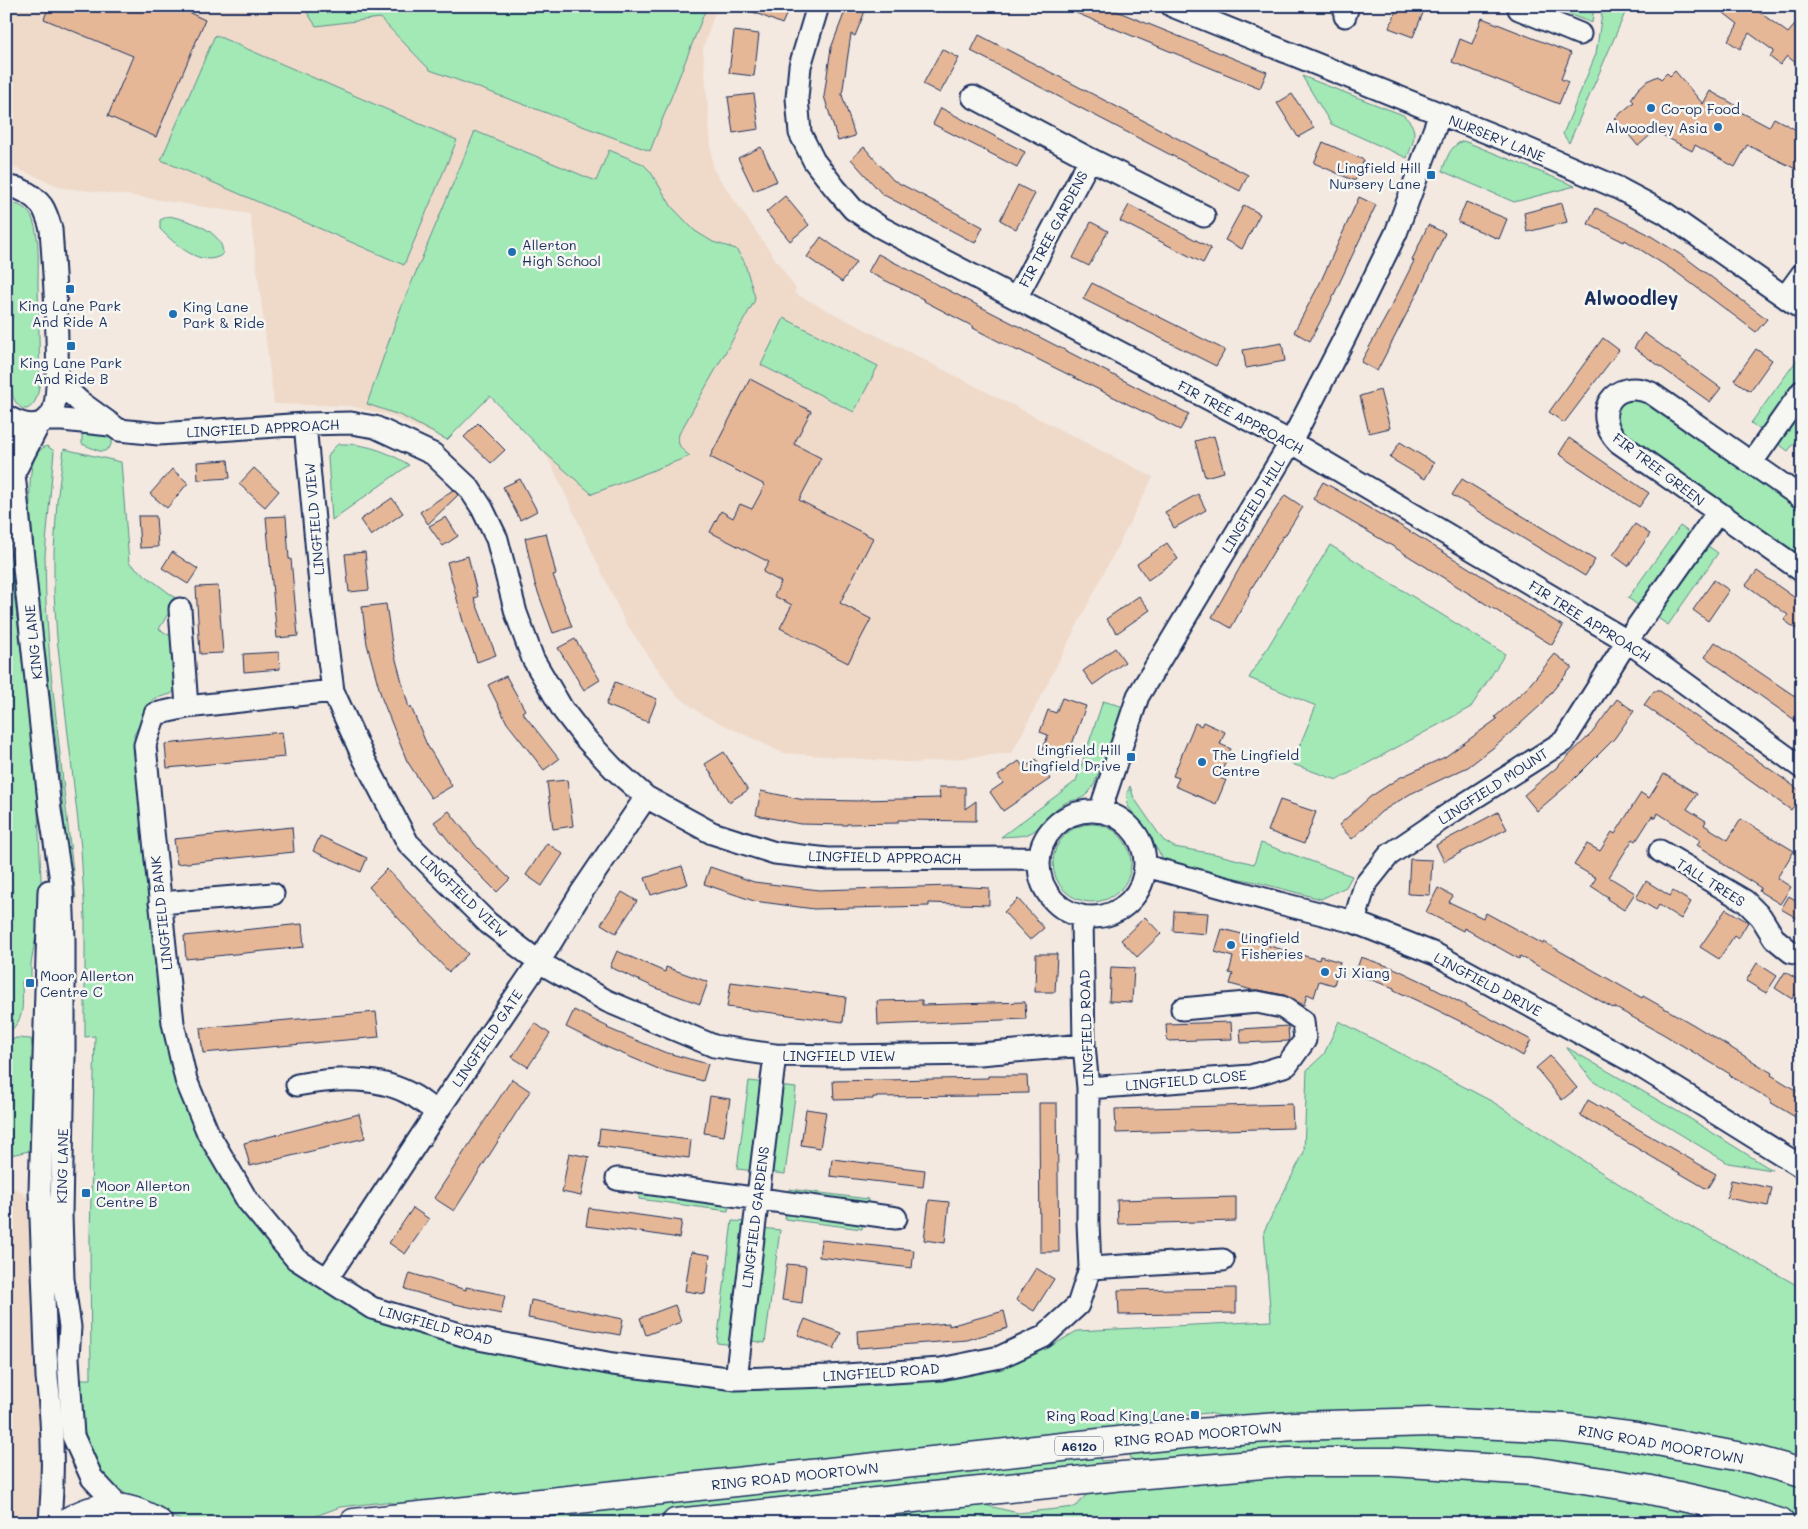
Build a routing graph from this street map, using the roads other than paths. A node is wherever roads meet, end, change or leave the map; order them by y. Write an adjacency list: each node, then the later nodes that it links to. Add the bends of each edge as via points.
1 (818, 6): 11 (street, FIR TREE APPROACH, via 800,66 797,98 800,133 814,161 853,209 880,227)
2 (1520, 6): 4 (street, via 1519,9)
3 (1182, 8): 6 (street, NURSERY LANE)
4 (1580, 34)
5 (973, 97): 7 (street, FIR TREE GARDENS)
6 (1440, 114): 12 (street, NURSERY LANE, via 1616,187 1664,213); 20 (street, LINGFIELD HILL, via 1396,233)
7 (1090, 160): 9 (street, FIR TREE GARDENS); 11 (street, FIR TREE GARDENS)
8 (9, 185): 13 (street, via 24,191 43,207 52,229)
9 (1204, 216)
10 (1802, 274): 12 (street)
11 (1016, 298): 20 (street, FIR TREE APPROACH)
12 (1794, 302)
13 (57, 374): 17 (street, via 54,407 51,415); 19 (street, LINGFIELD APPROACH, via 74,397)
14 (1802, 391): 21 (street)
15 (6, 416): 17 (street, via 27,425)
16 (6, 422): 22 (street, KING LANE, via 12,438)
17 (42, 422): 19 (street, LINGFIELD APPROACH, via 63,420); 22 (street)
18 (305, 424): 19 (street, LINGFIELD APPROACH, via 159,434 120,430); 28 (street, LINGFIELD VIEW); 31 (street, LINGFIELD APPROACH, via 351,423 375,427 433,454 468,488 497,539 516,613 533,659 563,710 584,737)
19 (110, 425)
20 (1290, 442): 27 (street, FIR TREE APPROACH); 33 (street, LINGFIELD HILL, via 1138,696)
21 (1752, 462): 23 (street, FIR TREE GREEN); 24 (street, FIR TREE GREEN, via 1651,392 1632,388 1613,397 1605,415 1606,425 1618,442)
22 (14, 474): 32 (street, KING LANE)
23 (1802, 498)
24 (1718, 512): 25 (street, FIR TREE GREEN); 27 (street, LINGFIELD MOUNT)
25 (1802, 571)
26 (180, 609): 29 (street)
27 (1627, 641): 30 (street, FIR TREE APPROACH); 40 (street, LINGFIELD MOUNT, via 1564,741 1389,855 1364,885)
28 (333, 691): 29 (street, LINGFIELD BANK); 42 (street, LINGFIELD VIEW, via 408,843 488,923)
29 (187, 708): 38 (street, LINGFIELD BANK, via 156,714 146,745)
30 (1802, 768)
31 (646, 797): 35 (street, LINGFIELD APPROACH, via 712,833 775,853 828,859); 42 (street, LINGFIELD GATE)
32 (50, 810): 59 (street, KING LANE, via 62,887 64,940 61,1222 63,1279 70,1327 68,1358 73,1436 92,1478); 60 (street, KING LANE, via 40,1191 53,1476)
33 (1100, 811): 35 (street, via 1075,813 1059,822 1044,840); 36 (street, via 1118,816 1136,833 1144,849)
34 (1660, 851): 41 (street, TALL TREES, via 1745,901 1761,917 1774,938 1791,952)
35 (1039, 858): 39 (street, via 1044,885 1054,900)
36 (1146, 866): 39 (street, via 1135,896 1121,908 1101,916); 40 (street, LINGFIELD DRIVE)
37 (273, 894): 38 (street)
38 (160, 903): 53 (street, LINGFIELD BANK, via 173,1023 186,1080 208,1134 247,1200)
39 (1082, 916): 44 (street, LINGFIELD ROAD)
40 (1354, 922): 49 (street, LINGFIELD DRIVE, via 1434,954 1635,1063)
41 (1802, 956)
42 (539, 962): 45 (street, LINGFIELD VIEW, via 607,1001 714,1046); 48 (street, LINGFIELD GATE)
43 (1182, 1009): 47 (street, LINGFIELD CLOSE, via 1257,1002 1282,1007 1303,1021 1305,1040 1287,1065 1251,1076)
44 (1084, 1045): 45 (street, LINGFIELD VIEW, via 980,1054); 47 (street, LINGFIELD ROAD)
45 (775, 1054): 51 (street, LINGFIELD GARDENS)
46 (297, 1085): 48 (street, via 352,1079 387,1085 413,1095)
47 (1088, 1088): 55 (street, LINGFIELD ROAD)
48 (437, 1112): 56 (street, LINGFIELD GATE)
49 (1802, 1167)
50 (616, 1180): 51 (street)
51 (757, 1200): 52 (street); 57 (street, LINGFIELD GARDENS)
52 (896, 1218)
53 (296, 1259): 56 (street, LINGFIELD ROAD)
54 (1223, 1260): 55 (street)
55 (1090, 1268): 57 (street, LINGFIELD ROAD, via 1078,1305 1043,1337 1000,1358 941,1369)
56 (327, 1279): 57 (street, LINGFIELD ROAD, via 372,1308 473,1338 613,1364)
57 (736, 1379)
58 (1802, 1474): 63 (highway, RING ROAD MOORTOWN / A6120, via 1752,1459 1636,1437 1565,1428 1430,1422 1294,1426)
59 (120, 1508): 61 (highway, via 98,1508); 62 (highway, via 140,1512)
60 (50, 1523)
61 (66, 1523)
62 (158, 1523)
63 (354, 1523)
64 (676, 1523): 65 (highway, via 1287,1462 1393,1462 1533,1470 1646,1489 1724,1506)
65 (1780, 1523)

